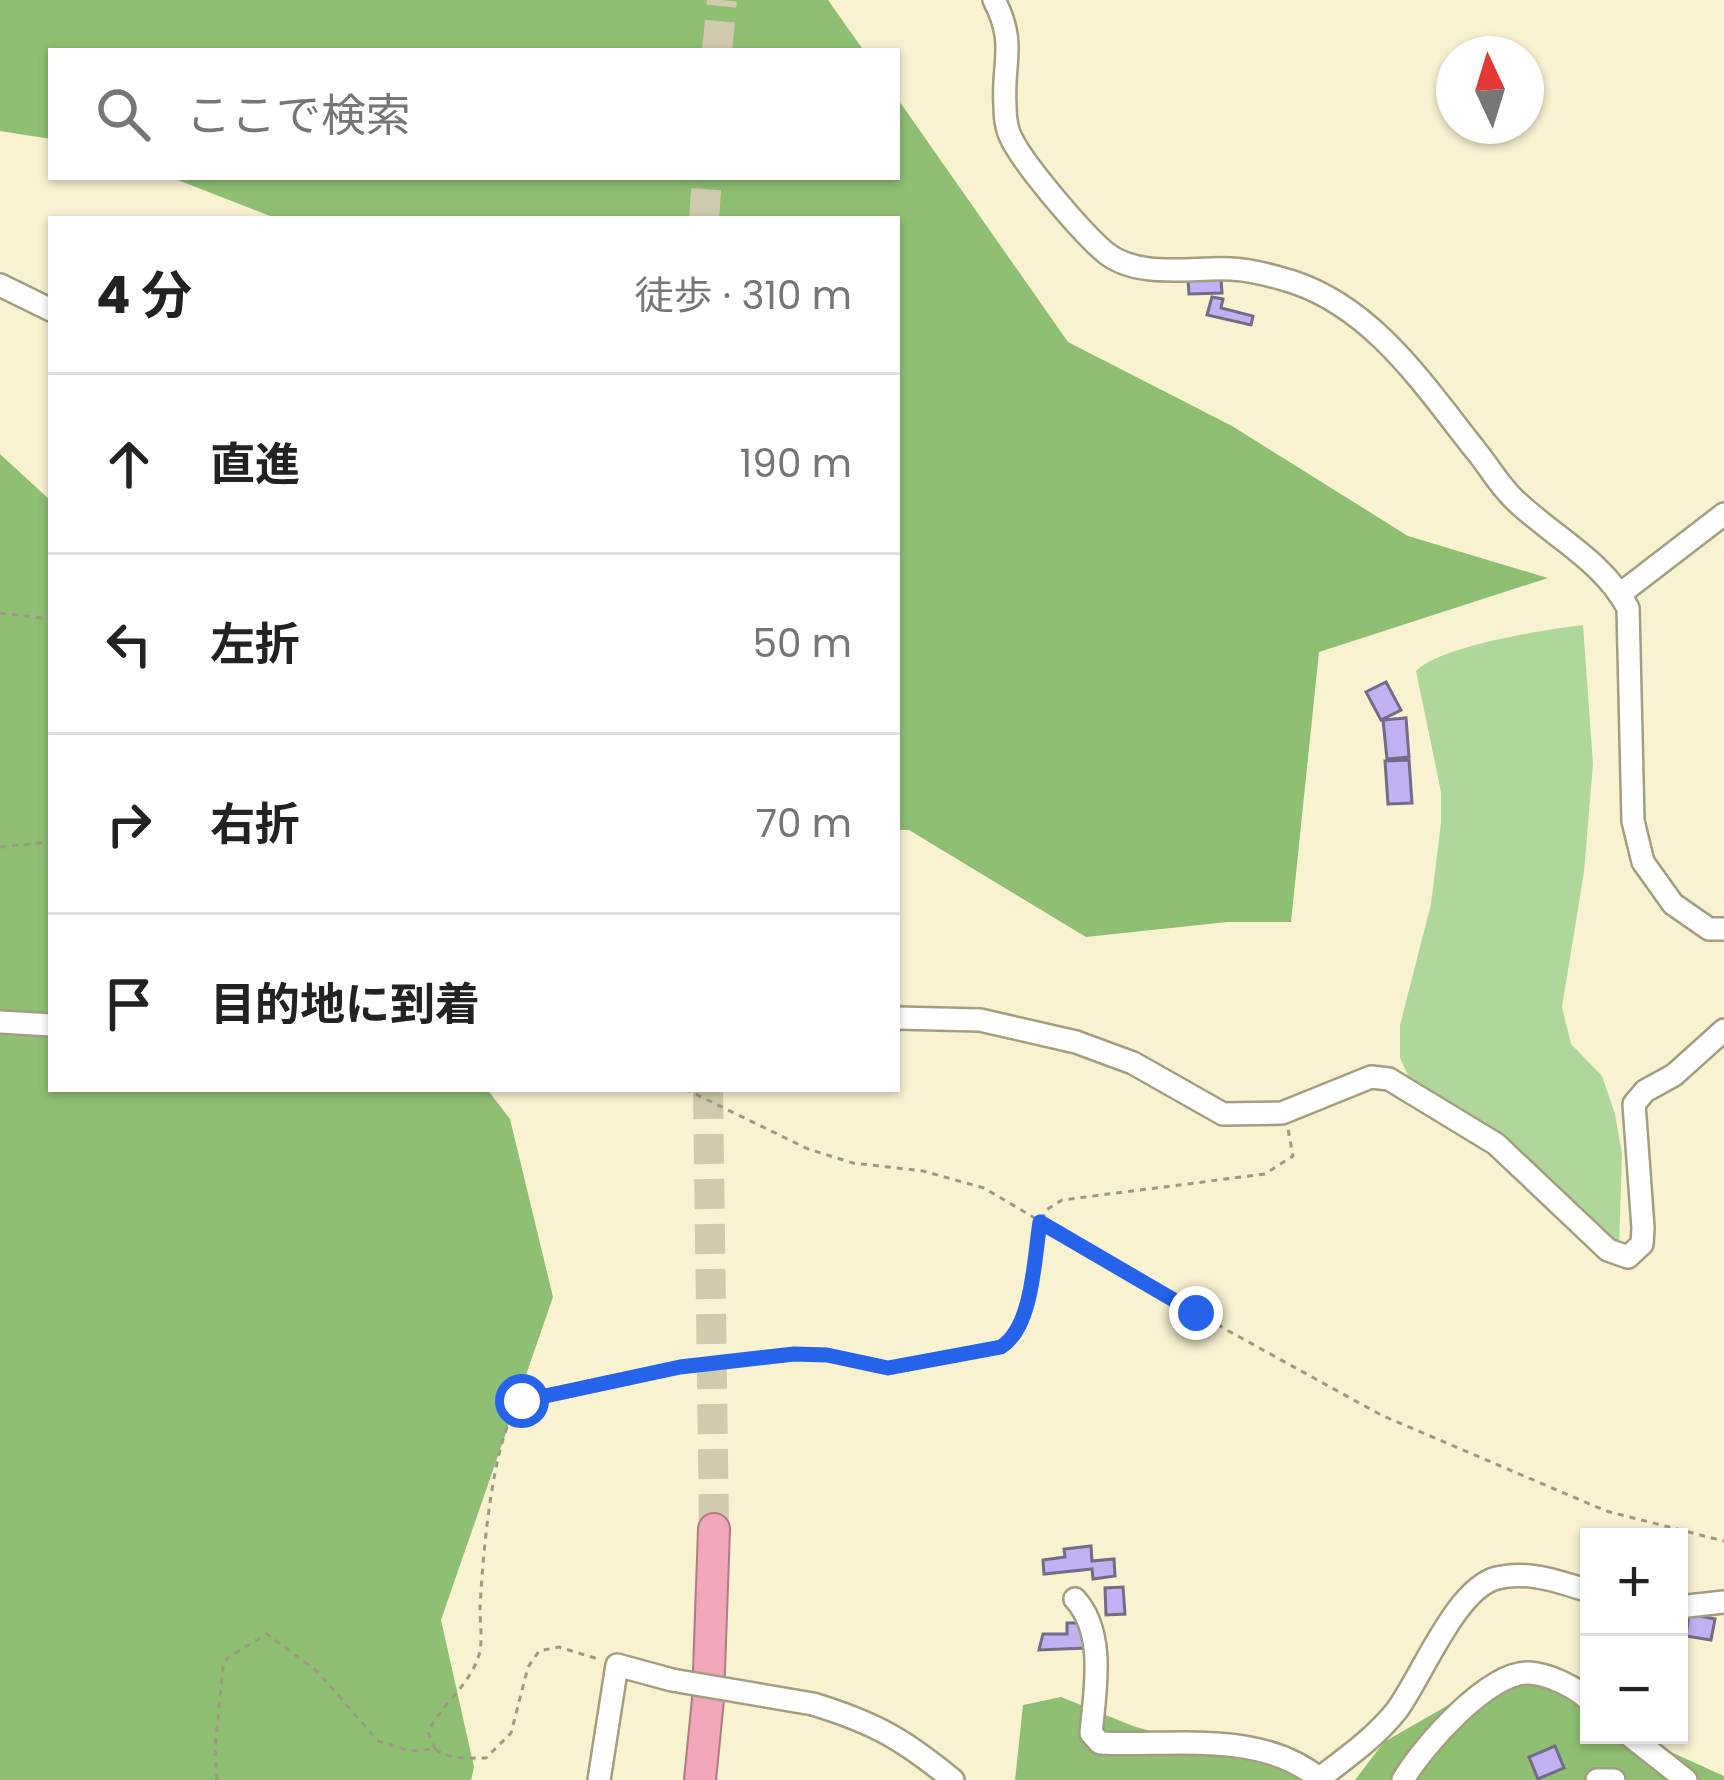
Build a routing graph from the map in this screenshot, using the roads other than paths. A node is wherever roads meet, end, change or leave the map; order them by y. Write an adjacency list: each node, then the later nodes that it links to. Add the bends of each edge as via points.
1 (994, 0): 5 (street, via 1010,39 1008,132 1108,255 1166,269 1235,269 1336,299 1421,382 1515,501)
2 (0, 285): 3 (street)
3 (48, 309)
4 (1724, 514): 5 (street)
5 (1620, 593): 6 (street, via 1628,608 1633,821 1642,862 1673,904 1709,928)
6 (1724, 928)
7 (900, 1018): 10 (street, via 980,1020 1076,1042 1133,1063 1223,1114 1282,1112 1371,1076 1389,1079 1496,1144 1608,1250 1628,1257 1642,1244 1634,1105)
8 (0, 1022): 9 (street)
9 (48, 1025)
10 (1724, 1030)
11 (714, 1529): 20 (highway)
12 (1580, 1588): 18 (street, via 1536,1576 1477,1588 1394,1714)
13 (1076, 1600): 18 (street, via 1091,1629 1091,1732 1100,1743 1213,1743 1268,1752)
14 (1724, 1602): 15 (street)
15 (1688, 1606)
16 (1580, 1695): 22 (street, via 1527,1673 1503,1679 1438,1734)
17 (1640, 1744): 25 (street)
18 (1321, 1779)
19 (599, 1780): 21 (street, bridge, via 617,1665 813,1704 887,1732)
20 (701, 1780)
21 (952, 1780)
22 (1403, 1780)
23 (1598, 1780): 24 (street)
24 (1614, 1780)
25 (1686, 1780)

